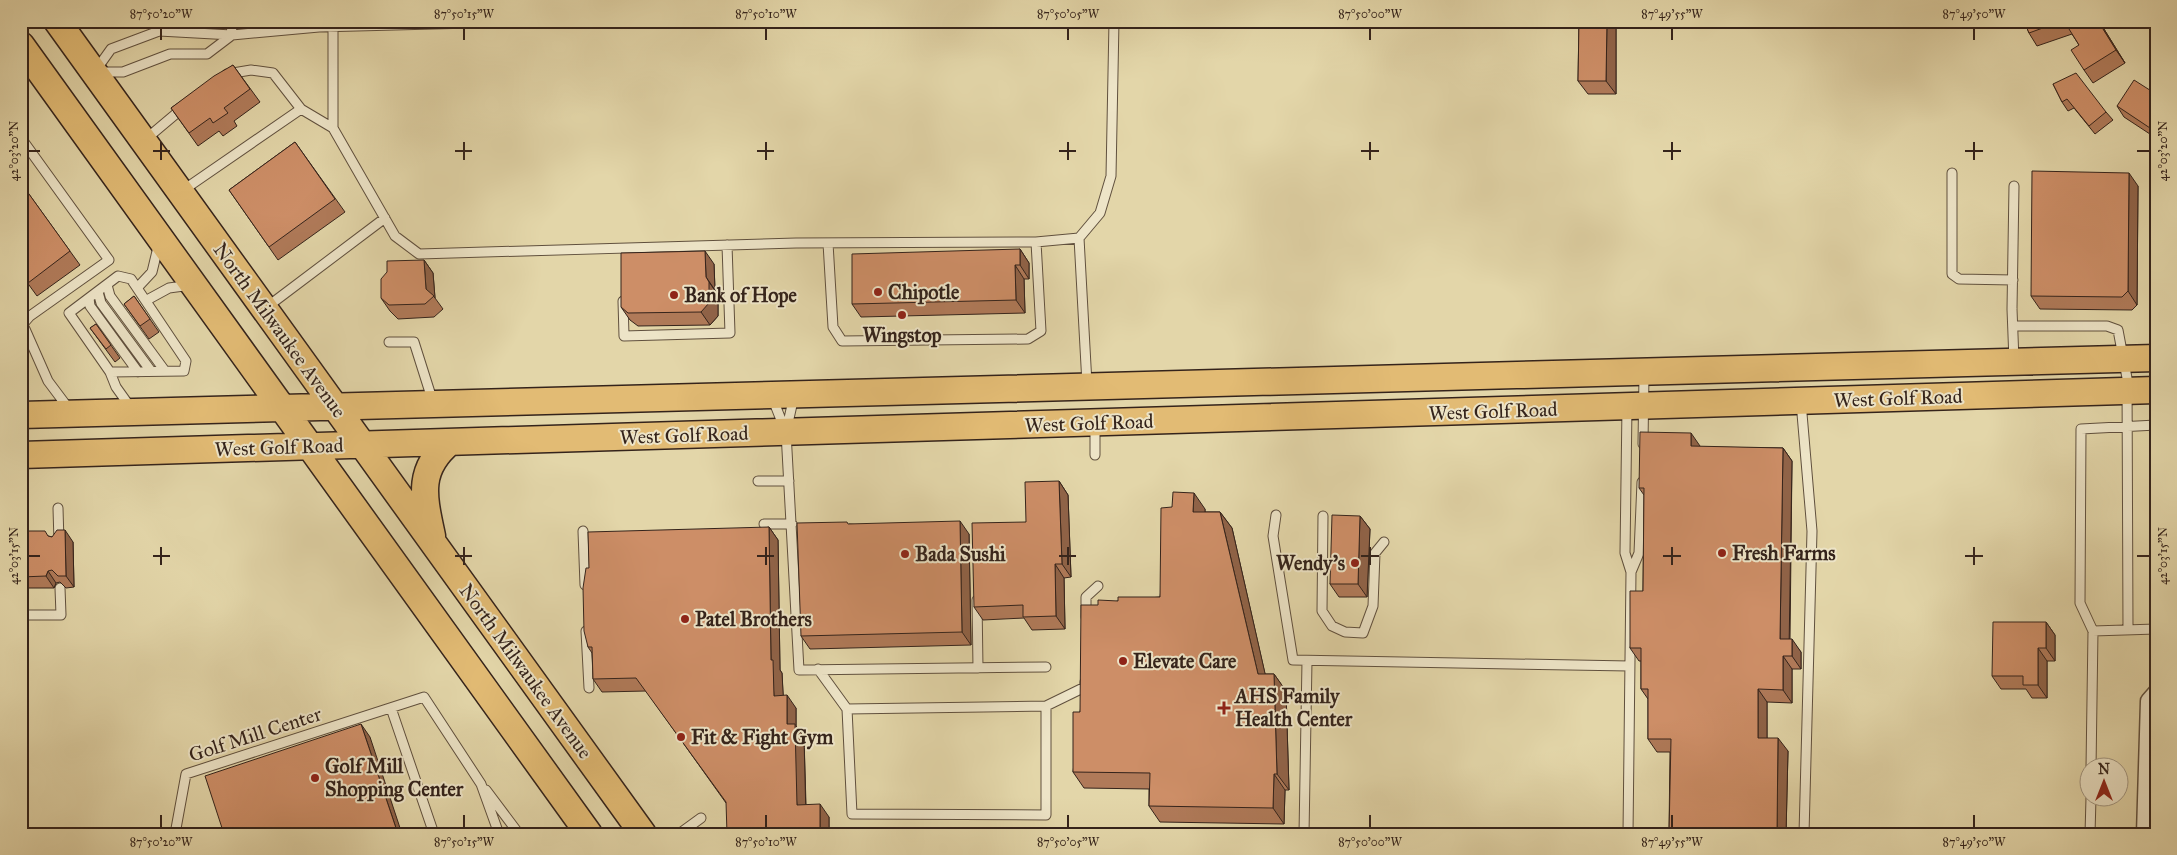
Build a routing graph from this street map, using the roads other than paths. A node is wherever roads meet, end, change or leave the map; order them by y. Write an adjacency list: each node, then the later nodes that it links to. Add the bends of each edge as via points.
1 (57, 21): 9 (main road, North Milwaukee Avenue)
2 (231, 21): 7 (lane)
3 (546, 21): 5 (lane)
4 (1114, 21): 20 (lane, via 1111,176 1100,213)
5 (514, 22): 6 (lane)
6 (333, 24): 7 (lane); 13 (lane)
7 (232, 36): 9 (lane, via 207,54 170,54 123,72); 9 (lane, via 159,31 111,49)
8 (21, 45): 21 (main road)
9 (94, 72): 15 (main road, North Milwaukee Avenue)
10 (221, 75): 12 (lane, via 251,70 273,73)
11 (192, 100): 15 (lane)
12 (301, 109): 13 (lane); 18 (lane)
13 (333, 128): 19 (lane)
14 (21, 138): 36 (lane, via 109,260)
15 (143, 140): 18 (main road, North Milwaukee Avenue)
16 (1952, 174): 27 (lane, via 1952,274 1959,279)
17 (2014, 186): 27 (lane)
18 (180, 192): 35 (main road, North Milwaukee Avenue)
19 (385, 218): 25 (lane, via 395,236 419,254); 35 (lane)
20 (1079, 238): 22 (lane); 48 (lane)
21 (160, 239): 28 (main road); 30 (lane, via 152,272)
22 (1036, 242): 23 (lane); 23 (lane, via 1041,331 1028,339 842,341 833,327)
23 (828, 243): 24 (lane)
24 (727, 245): 25 (lane); 31 (lane, via 730,333 624,336)
25 (621, 248): 26 (lane)
26 (621, 258)
27 (2013, 280): 37 (lane)
28 (193, 284): 34 (lane, via 169,288); 56 (main road)
29 (107, 285): 30 (lane, via 118,276 132,278); 32 (lane); 44 (lane, via 110,296)
30 (138, 287): 34 (lane)
31 (622, 287)
32 (98, 292): 33 (lane); 43 (lane, via 101,303)
33 (89, 298): 45 (lane, via 69,313); 46 (lane, via 90,306)
34 (147, 300): 44 (lane, via 186,362 184,371)
35 (265, 308): 54 (main road, North Milwaukee Avenue)
36 (22, 323): 47 (lane); 58 (lane, via 48,381)
37 (2013, 326): 40 (lane, via 2107,326 2118,330); 41 (lane)
38 (389, 342): 53 (lane, via 414,342)
39 (2156, 358): 40 (main road, West Golf Road)
40 (2123, 359): 41 (main road, West Golf Road); 50 (lane)
41 (2014, 361): 42 (main road, West Golf Road)
42 (1644, 370): 48 (main road, West Golf Road); 55 (lane)
43 (151, 371): 44 (lane); 46 (lane)
44 (165, 371)
45 (110, 372): 46 (lane); 57 (lane, via 116,387)
46 (138, 372)
47 (21, 373)
48 (1087, 385): 51 (main road, West Golf Road)
49 (2156, 390): 50 (main road, West Golf Road)
50 (2126, 391): 52 (main road, West Golf Road); 62 (lane)
51 (783, 394): 53 (main road, West Golf Road); 63 (lane); 63 (lane)
52 (1801, 401): 55 (main road, West Golf Road); 117 (lane, via 1812,531)
53 (433, 404): 54 (main road, West Golf Road)
54 (335, 406): 56 (main road, West Golf Road); 65 (main road, North Milwaukee Avenue)
55 (1635, 407): 60 (main road, West Golf Road); 69 (lane); 82 (lane, via 1625,553)
56 (282, 408): 57 (main road, West Golf Road); 66 (main road)
57 (134, 412): 58 (main road, West Golf Road)
58 (73, 414): 59 (main road, West Golf Road)
59 (21, 415)
60 (1095, 423): 63 (main road, West Golf Road); 67 (lane)
61 (2156, 425): 62 (lane)
62 (2126, 426): 91 (lane); 92 (lane, via 2081,430 2080,602)
63 (786, 432): 64 (main road, West Golf Road); 72 (lane)
64 (450, 442): 65 (main road, West Golf Road); 81 (main road, via 434,457 424,480)
65 (363, 445): 66 (main road, West Golf Road); 81 (main road, North Milwaukee Avenue)
66 (310, 447): 68 (main road, West Golf Road); 112 (main road)
67 (1095, 454)
68 (21, 455)
69 (1643, 455)
70 (1642, 474): 82 (lane, via 1639,553)
71 (758, 481): 72 (lane)
72 (789, 481): 77 (lane)
73 (58, 508): 79 (lane)
74 (1276, 515): 93 (lane, via 1273,536 1293,660)
75 (1323, 516): 80 (lane, via 1322,611 1332,626 1345,632 1363,633 1370,618 1375,554)
76 (764, 524): 77 (lane)
77 (792, 524): 98 (lane, via 799,670)
78 (583, 531): 86 (lane)
79 (60, 542)
80 (1384, 542)
81 (434, 544): 113 (main road, North Milwaukee Avenue)
82 (1631, 572): 94 (lane)
83 (1098, 586): 89 (lane, via 1086,597)
84 (60, 588): 87 (lane, via 61,615)
85 (976, 589): 97 (lane)
86 (585, 597)
87 (21, 615)
88 (586, 625): 99 (lane)
89 (1086, 627)
90 (2156, 629): 91 (lane)
91 (2128, 630): 92 (lane)
92 (2093, 631): 104 (lane)
93 (1307, 661): 94 (lane); 115 (lane)
94 (1629, 666): 116 (lane)
95 (1046, 667): 97 (lane)
96 (1085, 667): 101 (lane, via 1085,687)
97 (978, 668): 98 (lane)
98 (818, 669): 103 (lane)
99 (589, 688)
100 (2156, 693): 119 (street, via 2149,701)
101 (1046, 706): 103 (lane); 103 (lane, via 1046,815 852,814)
102 (391, 708): 105 (lane, Golf Mill Center, via 424,697); 108 (lane, Golf Mill Center, via 186,774); 109 (lane)
103 (848, 709)
104 (2091, 758)
105 (481, 784): 110 (lane, Golf Mill Center); 111 (lane)
106 (2091, 808): 118 (lane)
107 (701, 818): 114 (lane)
108 (175, 834)
109 (434, 834)
110 (499, 834)
111 (519, 834)
112 (589, 834)
113 (643, 834)
114 (679, 834)
115 (1304, 834)
116 (1628, 834)
117 (1804, 834)
118 (2090, 834)
119 (2145, 834)

